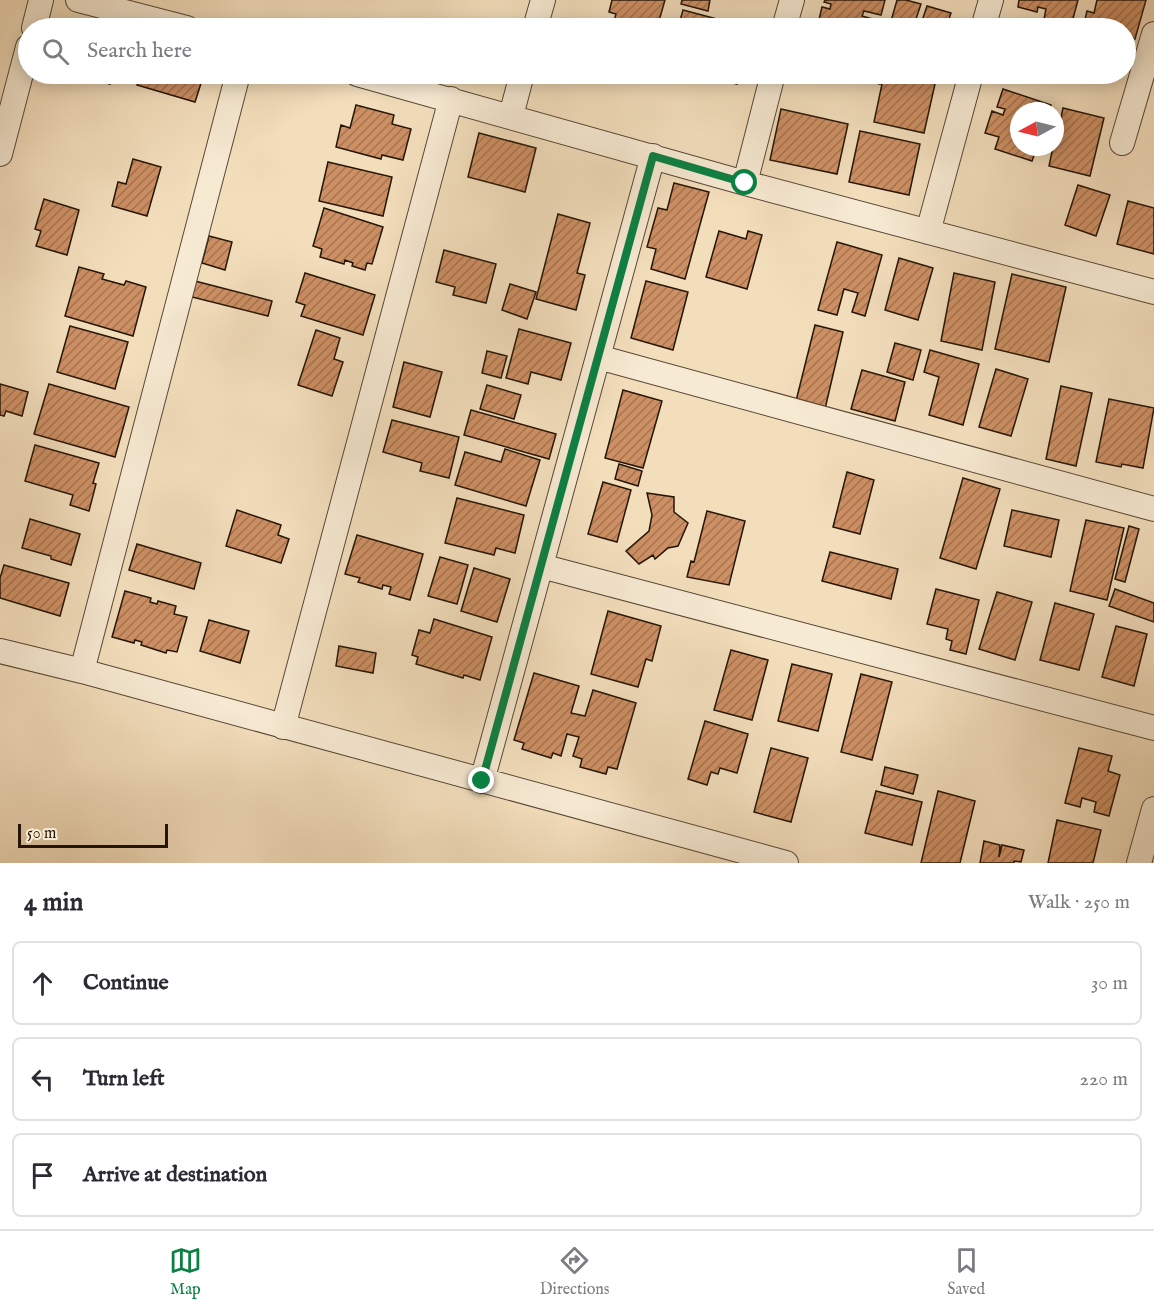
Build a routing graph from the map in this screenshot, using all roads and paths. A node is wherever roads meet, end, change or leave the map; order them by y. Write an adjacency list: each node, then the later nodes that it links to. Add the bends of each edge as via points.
1 (41, 0): 6 (street)
2 (78, 0): 7 (street)
3 (543, 0): 8 (street)
4 (792, 0): 9 (street)
5 (991, 0): 10 (street)
6 (36, 18)
7 (148, 18)
8 (538, 18)
9 (787, 18)
10 (986, 18)
11 (1154, 34): 20 (street)
12 (18, 84): 21 (street)
13 (235, 84): 30 (street)
14 (395, 84): 18 (street)
15 (519, 84): 19 (street)
16 (770, 84): 23 (street)
17 (968, 84): 24 (street)
18 (451, 99): 19 (street); 31 (street)
19 (511, 116): 22 (street)
20 (1122, 143)
21 (0, 154)
22 (653, 156): 23 (street); 26 (street)
23 (745, 183): 24 (street)
24 (928, 232): 25 (street)
25 (1154, 292)
26 (598, 357): 27 (street); 28 (street)
27 (1154, 509)
28 (541, 566): 32 (street); 33 (street)
29 (0, 651): 30 (street)
30 (82, 671): 31 (street)
31 (283, 727): 33 (street)
32 (1154, 728)
33 (482, 781): 35 (street)
34 (1154, 809): 36 (street)
35 (786, 863)
36 (1139, 863)

